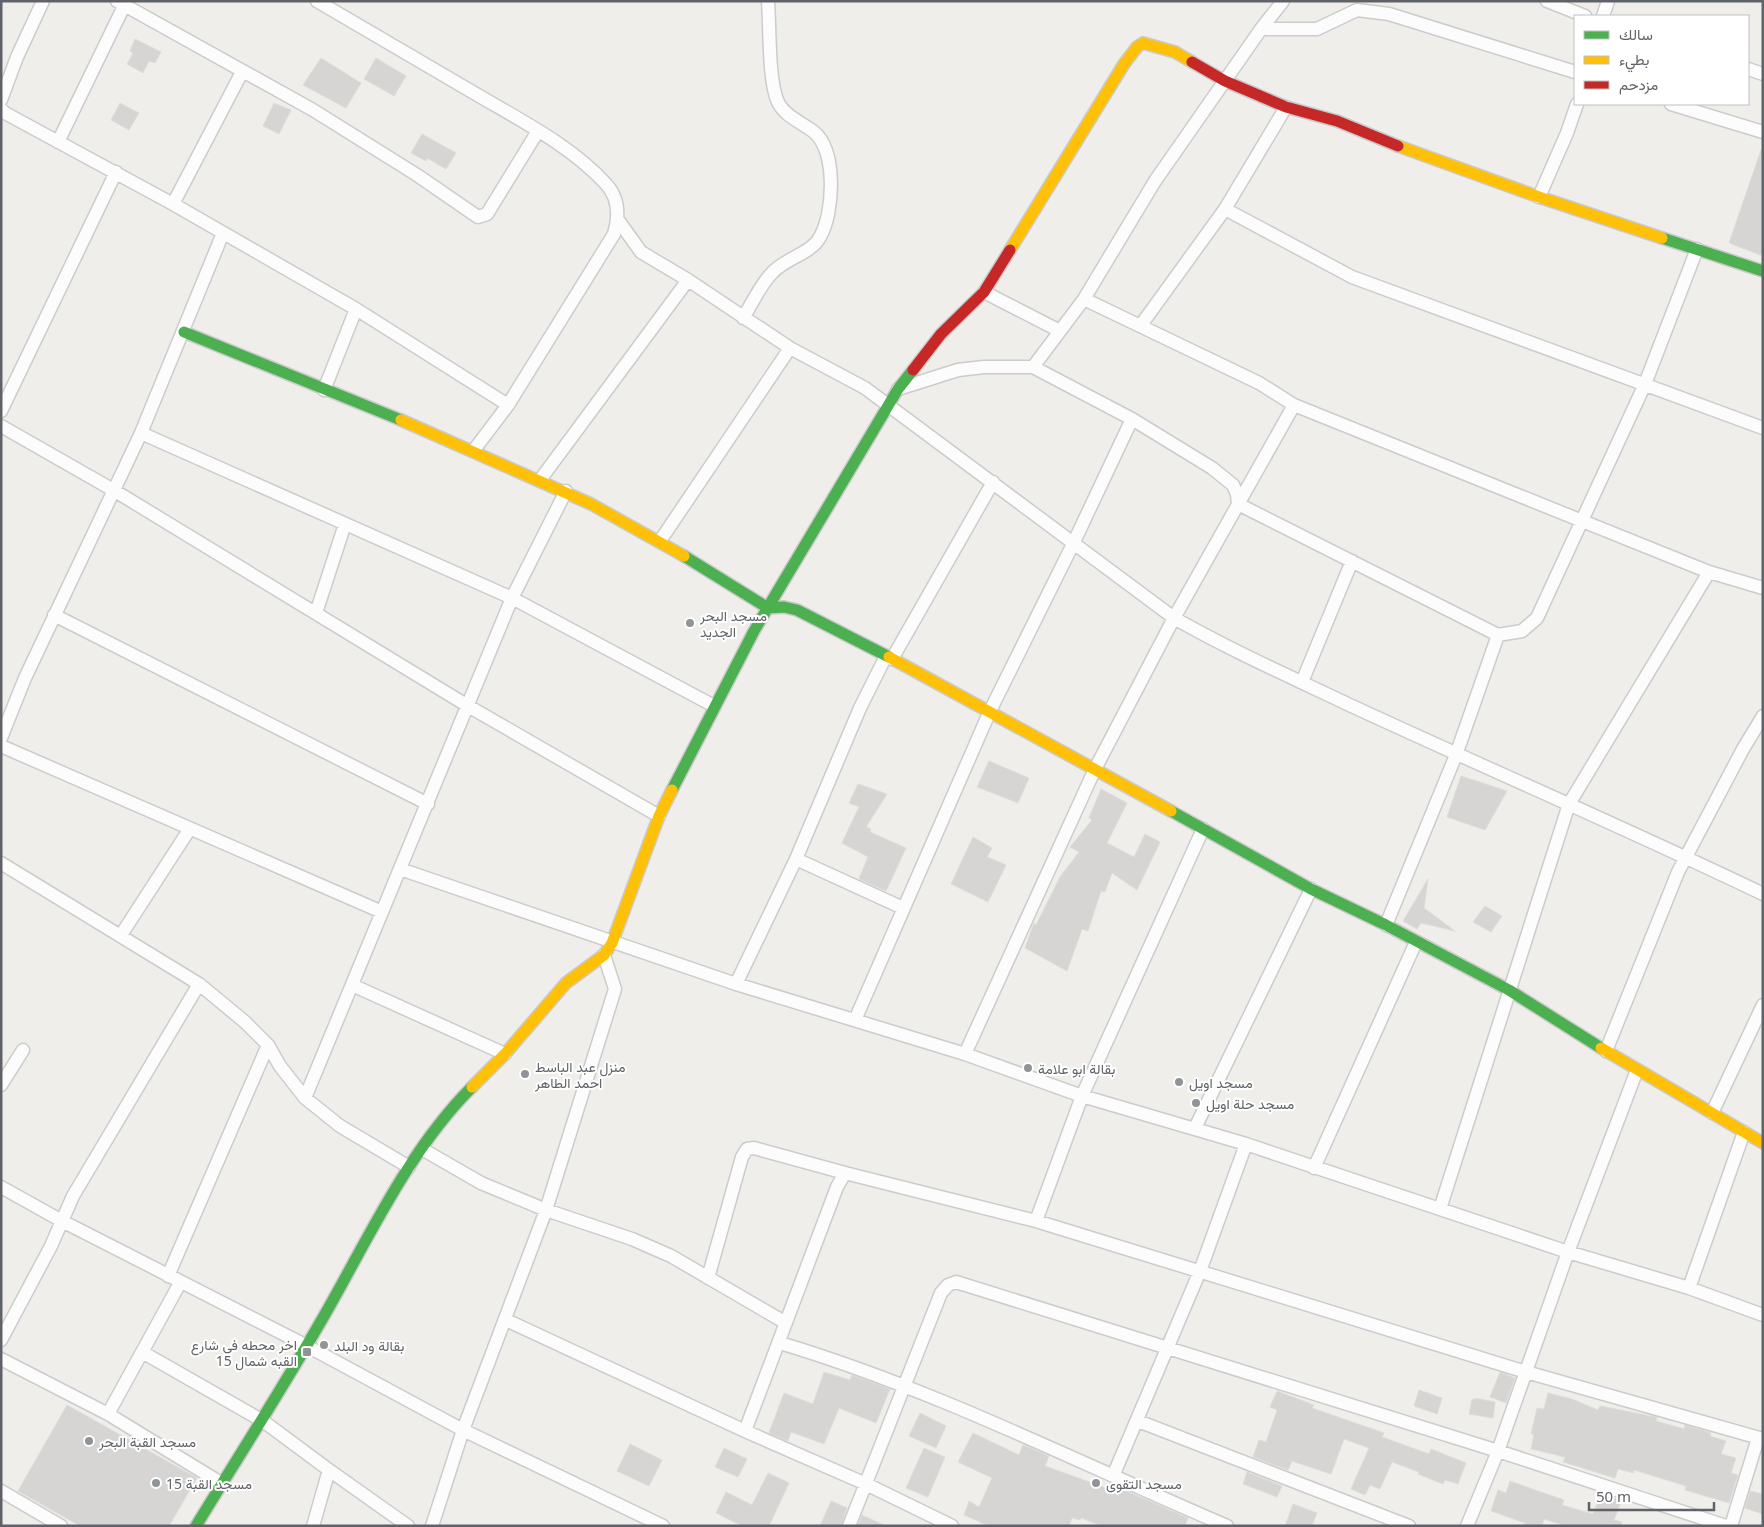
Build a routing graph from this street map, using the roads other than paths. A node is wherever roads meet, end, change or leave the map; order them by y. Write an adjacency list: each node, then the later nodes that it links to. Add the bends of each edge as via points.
1 (44, 1): 16 (street)
2 (317, 1): 21 (street)
3 (768, 1): 36 (street, via 774,83 779,104 816,133 827,151 830,171 828,215 820,237 771,273)
4 (1283, 1): 10 (street)
5 (1547, 1): 8 (street)
6 (1608, 1): 9 (street)
7 (120, 4): 12 (street); 23 (street)
8 (1582, 15)
9 (1603, 15)
10 (1261, 29): 13 (street, via 1317,29 1357,10 1389,14); 15 (street)
11 (1749, 69): 14 (street)
12 (242, 72): 21 (street, via 352,134 478,217 487,214); 26 (street)
13 (1574, 72)
14 (1763, 74)
15 (1225, 81): 19 (street); 33 (street, via 1175,52 1143,43 1136,47); 34 (street, via 1154,181)
16 (1, 100)
17 (1577, 105): 25 (street)
18 (1674, 105): 22 (street)
19 (1286, 107): 25 (street, via 1337,121); 27 (street)
20 (1, 109): 23 (street)
21 (538, 131): 28 (street, via 607,185 618,207)
22 (1763, 132)
23 (58, 142): 24 (street)
24 (116, 172): 26 (street); 48 (street)
25 (1539, 197): 30 (street)
26 (173, 204): 29 (street)
27 (1225, 209): 37 (street); 42 (street, via 1352,277)
28 (618, 220): 32 (street, via 641,252); 45 (street, via 601,257)
29 (223, 233): 35 (street); 39 (street)
30 (1697, 249): 31 (street); 42 (street)
31 (1763, 271)
32 (688, 280): 36 (street); 54 (street)
33 (984, 292): 38 (street); 43 (street, via 941,334)
34 (1084, 299): 37 (street); 38 (street)
35 (356, 309): 44 (street); 45 (street)
36 (743, 318): 40 (street)
37 (1141, 325): 47 (street)
38 (1060, 331): 41 (street)
39 (184, 332): 44 (street); 52 (street)
40 (790, 348): 46 (street, via 866,388); 61 (street)
41 (1033, 367): 43 (street, via 958,370); 49 (street)
42 (1645, 384): 51 (street); 59 (street)
43 (898, 389): 46 (street)
44 (324, 390): 53 (street)
45 (508, 405): 53 (street)
46 (890, 405): 55 (street); 67 (street)
47 (1294, 405): 58 (street); 59 (street)
48 (1, 411)
49 (1132, 419): 58 (street, via 1212,468 1233,485); 62 (street)
50 (1, 426): 56 (street)
51 (1763, 428)
52 (141, 433): 56 (street); 60 (street)
53 (474, 450): 54 (street)
54 (540, 480): 57 (street)
55 (994, 482): 62 (street); 72 (street)
56 (115, 491): 68 (street); 69 (street)
57 (566, 491): 61 (street); 66 (street)
58 (1238, 504): 63 (street); 70 (street)
59 (1582, 521): 64 (street); 71 (street, via 1537,618 1522,631)
60 (345, 524): 66 (street); 68 (street)
61 (660, 541): 67 (street)
62 (1073, 544): 70 (street); 76 (street)
63 (1352, 561): 71 (street); 73 (street)
64 (1709, 572): 65 (street); 83 (street)
65 (1763, 588)
66 (512, 598): 74 (street); 75 (street)
67 (768, 608): 72 (street, via 797,610); 75 (street)
68 (316, 613): 74 (street)
69 (54, 615): 78 (street); 82 (street)
70 (1174, 618): 73 (street, via 1216,642); 81 (street)
71 (1498, 634): 80 (street)
72 (889, 657): 76 (street); 88 (street, via 860,708)
73 (1302, 682): 80 (street)
74 (468, 706): 82 (street); 84 (street)
75 (714, 706): 84 (street)
76 (990, 712): 81 (street); 93 (street)
77 (1763, 716): 87 (street)
78 (1, 738)
79 (1, 746): 86 (street)
80 (1456, 755): 83 (street); 95 (street)
81 (1096, 769): 85 (street); 110 (street)
82 (428, 804): 90 (street)
83 (1569, 804): 87 (street); 103 (street)
84 (659, 816): 97 (street)
85 (1203, 829): 91 (street); 113 (street)
86 (189, 830): 94 (street); 96 (street)
87 (1687, 857): 92 (street); 108 (street, via 1678,872)
88 (796, 859): 93 (street); 101 (street)
89 (1, 863): 96 (street)
90 (400, 870): 94 (street); 97 (street)
91 (1311, 889): 95 (street); 116 (street)
92 (1763, 894)
93 (903, 908): 105 (street)
94 (382, 912): 102 (street)
95 (1386, 925): 98 (street)
96 (121, 935): 100 (street)
97 (612, 942): 99 (street); 101 (street)
98 (1416, 942): 103 (street); 122 (street)
99 (604, 955): 109 (street, via 566,983); 126 (street, via 615,989)
100 (199, 984): 106 (street); 127 (street, via 73,1196)
101 (736, 984): 105 (street)
102 (352, 986): 109 (street); 114 (street)
103 (1509, 990): 108 (street); 125 (street)
104 (1763, 1005): 115 (street)
105 (855, 1020): 110 (street)
106 (268, 1045): 114 (street); 131 (street)
107 (23, 1050): 112 (street)
108 (1606, 1051): 111 (street)
109 (505, 1054): 120 (street, via 449,1110)
110 (965, 1054): 113 (street)
111 (1637, 1070): 115 (street); 129 (street)
112 (1, 1085)
113 (1082, 1096): 116 (street); 128 (street)
114 (305, 1098): 121 (street, via 340,1126)
115 (1712, 1113): 117 (street)
116 (1195, 1128): 119 (street)
117 (1744, 1132): 118 (street); 134 (street)
118 (1763, 1143)
119 (1246, 1144): 122 (street); 130 (street)
120 (422, 1149): 121 (street); 126 (street, via 481,1183)
121 (409, 1167): 140 (street)
122 (1314, 1168): 125 (street)
123 (845, 1173): 128 (street); 132 (street, via 754,1148 747,1149); 137 (street)
124 (1, 1187): 127 (street)
125 (1440, 1208): 129 (street)
126 (546, 1210): 132 (street, via 632,1239 671,1256); 136 (street)
127 (62, 1221): 131 (street); 138 (street)
128 (1036, 1221): 130 (street)
129 (1568, 1252): 134 (street); 144 (street)
130 (1200, 1270): 141 (street); 144 (street)
131 (168, 1276): 133 (street)
132 (708, 1278): 137 (street)
133 (180, 1283): 140 (street); 142 (street)
134 (1689, 1288): 135 (street)
135 (1763, 1315)
136 (506, 1320): 149 (street); 150 (street)
137 (786, 1322): 139 (street)
138 (1, 1340)
139 (780, 1343): 145 (street, via 843,1362); 150 (street)
140 (307, 1346): 147 (street); 149 (street)
141 (1167, 1347): 145 (street, via 956,1282 948,1285 941,1294); 148 (street); 152 (street)
142 (142, 1352): 146 (street); 147 (street)
143 (1, 1359): 146 (street)
144 (1526, 1372): 151 (street); 152 (street)
145 (905, 1386): 154 (street); 156 (street)
146 (108, 1414): 155 (street)
147 (263, 1420): 153 (street); 155 (street)
148 (1138, 1421): 154 (street); 169 (street)
149 (463, 1430): 163 (street); 164 (street)
150 (746, 1431): 156 (street)
151 (1760, 1439): 172 (street)
152 (1498, 1451): 170 (street); 171 (street)
153 (329, 1470): 161 (street); 162 (street)
154 (1114, 1476): 158 (street)
155 (221, 1483): 160 (street)
156 (866, 1484): 165 (street); 166 (street)
157 (1, 1491): 159 (street)
158 (1198, 1514): 167 (street); 168 (street)
159 (61, 1526)
160 (196, 1526)
161 (313, 1526)
162 (408, 1526)
163 (432, 1526)
164 (662, 1526)
165 (849, 1526)
166 (952, 1526)
167 (1192, 1526)
168 (1227, 1526)
169 (1409, 1526)
170 (1467, 1526)
171 (1726, 1526)
172 (1731, 1526)

